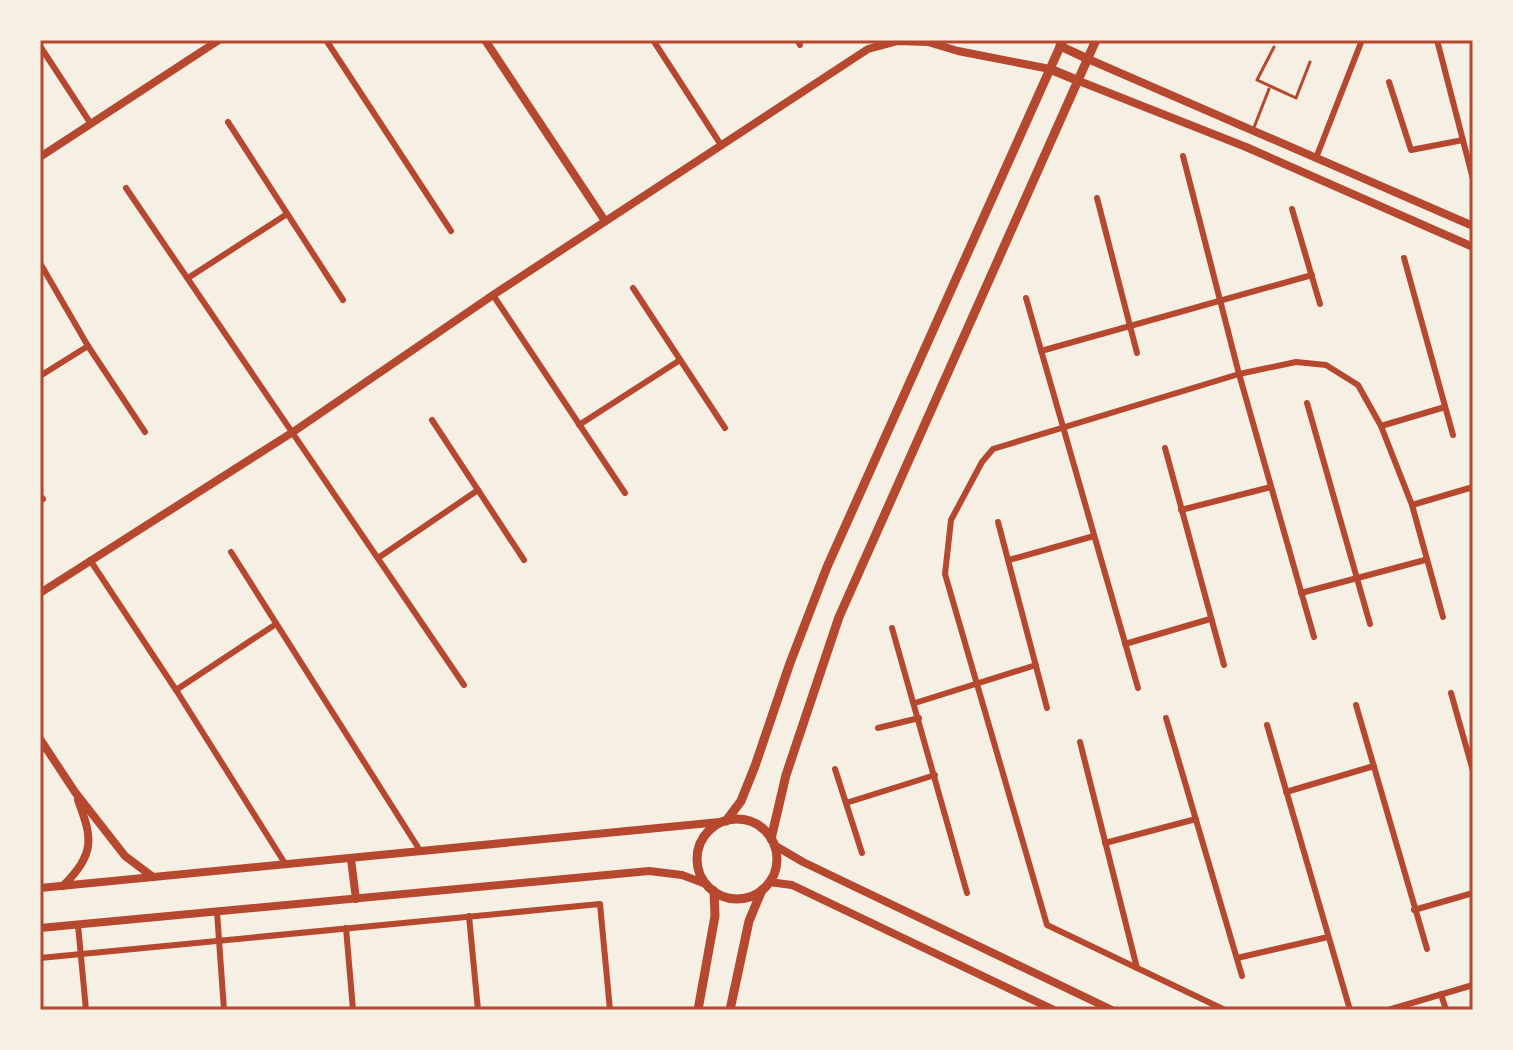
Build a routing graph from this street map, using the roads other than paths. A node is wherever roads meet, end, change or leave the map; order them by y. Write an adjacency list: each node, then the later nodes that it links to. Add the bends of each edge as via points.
1 (219, 40): 18 (street)
2 (326, 40): 32 (street)
3 (485, 40): 30 (street)
4 (653, 40): 21 (street)
5 (1096, 40): 11 (main road)
6 (1362, 40): 24 (street)
7 (1437, 40): 20 (street)
8 (1061, 43): 11 (main road); 13 (main road)
9 (40, 46): 18 (street)
10 (1274, 47): 16 (lane, via 1257,80)
11 (1088, 59): 14 (main road); 19 (street)
12 (1310, 62): 16 (lane, via 1296,98)
13 (1050, 69): 14 (main road); 21 (street, via 928,42 898,41 868,49); 110 (main road, via 827,567 741,801)
14 (1079, 81): 33 (street, via 1246,147); 111 (main road, via 839,617 789,762)
15 (1389, 82): 20 (street, via 1411,150)
16 (1270, 88): 19 (lane)
17 (228, 122): 29 (street)
18 (91, 124): 23 (street)
19 (1253, 130): 24 (street)
20 (1463, 140): 25 (street)
21 (721, 145): 30 (street)
22 (1183, 156): 42 (street)
23 (40, 157)
24 (1316, 158): 31 (street)
25 (1472, 174)
26 (126, 188): 37 (street)
27 (1097, 198): 44 (street)
28 (1292, 209): 36 (street)
29 (287, 214): 37 (street); 41 (street)
30 (605, 221): 39 (street)
31 (1473, 226)
32 (451, 231)
33 (1473, 247)
34 (1404, 258): 52 (street)
35 (40, 263): 45 (street)
36 (1312, 275): 42 (street); 43 (street)
37 (188, 278): 59 (street)
38 (633, 288): 48 (street)
39 (493, 295): 54 (street); 59 (street)
40 (1026, 298): 46 (street)
41 (343, 300)
42 (1220, 301): 44 (street); 49 (street)
43 (1320, 304)
44 (1130, 326): 46 (street); 47 (street)
45 (88, 346): 50 (street); 58 (street)
46 (1041, 351): 56 (street)
47 (1137, 353)
48 (680, 360): 54 (street); 57 (street)
49 (1239, 374): 55 (street, via 1296,362 1326,365 1358,385); 56 (street); 62 (street)
50 (40, 376)
51 (1307, 403): 76 (street)
52 (1445, 407): 55 (street); 60 (street)
53 (432, 420): 64 (street)
54 (579, 425): 65 (street)
55 (1381, 426): 66 (street)
56 (1063, 427): 69 (street); 88 (street, via 993,449 951,520 945,574)
57 (725, 428)
58 (145, 432)
59 (293, 432): 71 (street); 72 (street)
60 (1453, 435)
61 (1165, 448): 67 (street)
62 (1271, 487): 67 (street); 78 (street)
63 (1473, 487): 66 (street)
64 (478, 490): 71 (street); 73 (street)
65 (625, 493)
66 (1412, 505): 75 (street)
67 (1181, 510): 80 (street)
68 (998, 522): 74 (street)
69 (1094, 536): 74 (street); 85 (street)
70 (231, 552): 81 (street)
71 (378, 558): 89 (street)
72 (90, 560): 77 (street); 91 (street)
73 (524, 560)
74 (1009, 560): 86 (street)
75 (1425, 560): 76 (street); 79 (street)
76 (1357, 578): 78 (street); 82 (street)
77 (40, 593)
78 (1301, 593): 84 (street)
79 (1443, 617)
80 (1210, 619): 85 (street); 87 (street)
81 (276, 624): 91 (street); 113 (street)
82 (1370, 624)
83 (892, 628): 93 (street)
84 (1314, 637)
85 (1125, 644): 90 (street)
86 (1036, 665): 88 (street); 95 (street)
87 (1224, 665)
88 (976, 684): 93 (street); 137 (street, via 1047,925)
89 (464, 685)
90 (1138, 688)
91 (176, 690): 116 (street)
92 (1451, 693): 104 (street)
93 (915, 703): 96 (street)
94 (1356, 705): 102 (street)
95 (1047, 708)
96 (919, 718): 99 (street); 105 (street)
97 (1166, 718): 109 (street)
98 (1267, 725): 107 (street)
99 (878, 728)
100 (40, 739): 106 (street)
101 (1080, 742): 112 (street)
102 (1374, 766): 107 (street); 125 (street)
103 (835, 769): 108 (street)
104 (1473, 771)
105 (935, 775): 108 (street); 122 (street)
106 (75, 792): 117 (street, via 125,856); 118 (street, via 90,831 78,871)
107 (1286, 792): 131 (street)
108 (846, 803): 114 (street)
109 (1196, 819): 112 (street); 136 (street)
110 (723, 821): 111 (main road, via 751,821); 113 (street); 120 (main road, via 699,845 698,865)
111 (773, 842): 119 (main road, via 776,862); 150 (street, via 803,862)
112 (1105, 843): 137 (street)
113 (421, 852): 115 (street)
114 (862, 853)
115 (351, 859): 116 (street); 124 (street)
116 (286, 865): 117 (street)
117 (153, 877): 118 (street)
118 (63, 886): 121 (street)
119 (766, 886): 120 (main road, via 743,898 723,896); 148 (main road, via 749,921); 149 (street, via 792,885)
120 (710, 887): 124 (street, via 682,875 649,871); 147 (main road, via 715,916)
121 (40, 888)
122 (967, 893)
123 (1473, 893): 125 (street)
124 (356, 899): 126 (street)
125 (1414, 910): 133 (street)
126 (217, 912): 128 (street); 132 (street)
127 (469, 916): 130 (street); 145 (street); 146 (street, via 600,904)
128 (78, 925): 129 (street); 134 (street)
129 (40, 928)
130 (346, 928): 132 (street); 144 (street)
131 (1328, 937): 136 (street); 153 (street)
132 (219, 940): 134 (street); 143 (street)
133 (1427, 949)
134 (81, 954): 135 (street); 142 (street)
135 (40, 958)
136 (1237, 958): 138 (street)
137 (1137, 968): 141 (street)
138 (1242, 976)
139 (1473, 985): 140 (street)
140 (1441, 994): 154 (street); 155 (street)
141 (1203, 999): 151 (street); 152 (street)
142 (86, 1010)
143 (224, 1010)
144 (353, 1010)
145 (478, 1010)
146 (610, 1010)
147 (698, 1010)
148 (730, 1010)
149 (1054, 1010)
150 (1112, 1010)
151 (1197, 1010)
152 (1225, 1010)
153 (1350, 1010)
154 (1388, 1010)
155 (1446, 1010)

